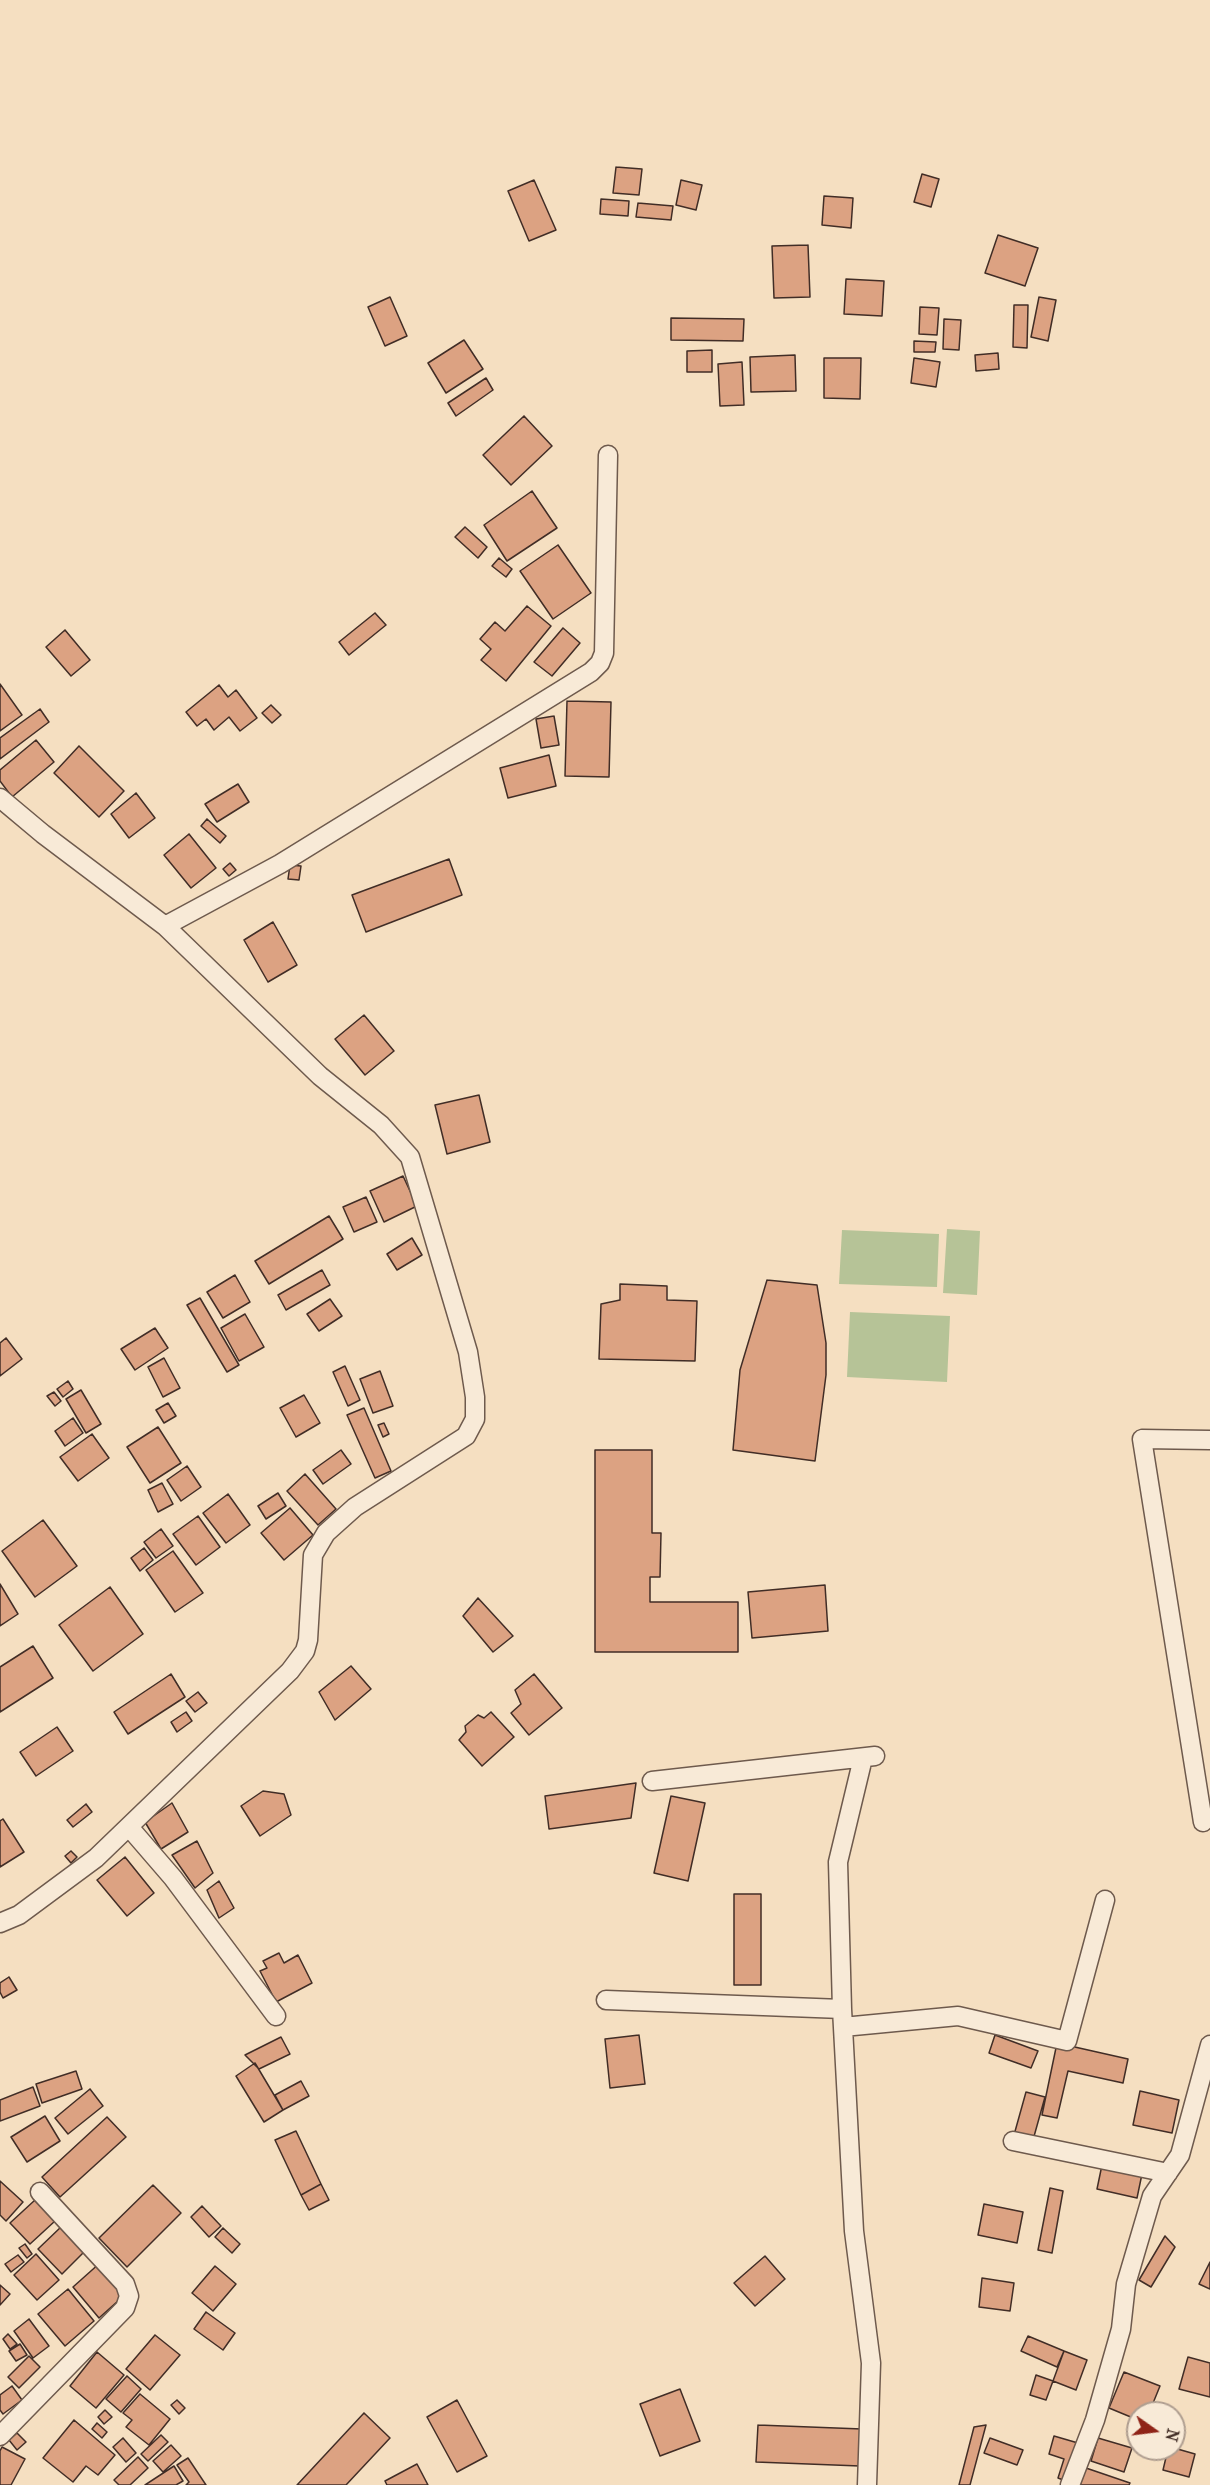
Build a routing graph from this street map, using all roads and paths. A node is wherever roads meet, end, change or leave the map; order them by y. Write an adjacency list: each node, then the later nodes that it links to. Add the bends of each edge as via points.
1 (608, 455): 3 (street, via 604,653 600,663 581,679 280,864)
2 (0, 798): 3 (street)
3 (165, 926): 7 (street, via 320,1076 381,1125 410,1157 468,1352 475,1419 466,1436 355,1507 326,1533 313,1555 305,1651 290,1671)
4 (1209, 1446): 6 (street, via 1142,1439)
5 (652, 1781): 12 (street, via 869,1757 838,1862)
6 (1203, 1822)
7 (129, 1827): 9 (street, via 54,1892 19,1916); 11 (street, via 173,1878)
8 (1105, 1900): 12 (street, via 1067,2042 958,2016)
9 (0, 1923)
10 (606, 2000): 12 (street)
11 (276, 2016)
12 (842, 2018): 18 (street, via 854,2231 871,2363)
13 (1210, 2045): 15 (street, via 1180,2155)
14 (1013, 2141): 15 (street)
15 (1168, 2173): 19 (street, via 1152,2196 1126,2284 1121,2329 1095,2420)
16 (40, 2192): 17 (street, via 125,2284 129,2296 125,2308)
17 (0, 2436)
18 (867, 2485)
19 (1070, 2485)

